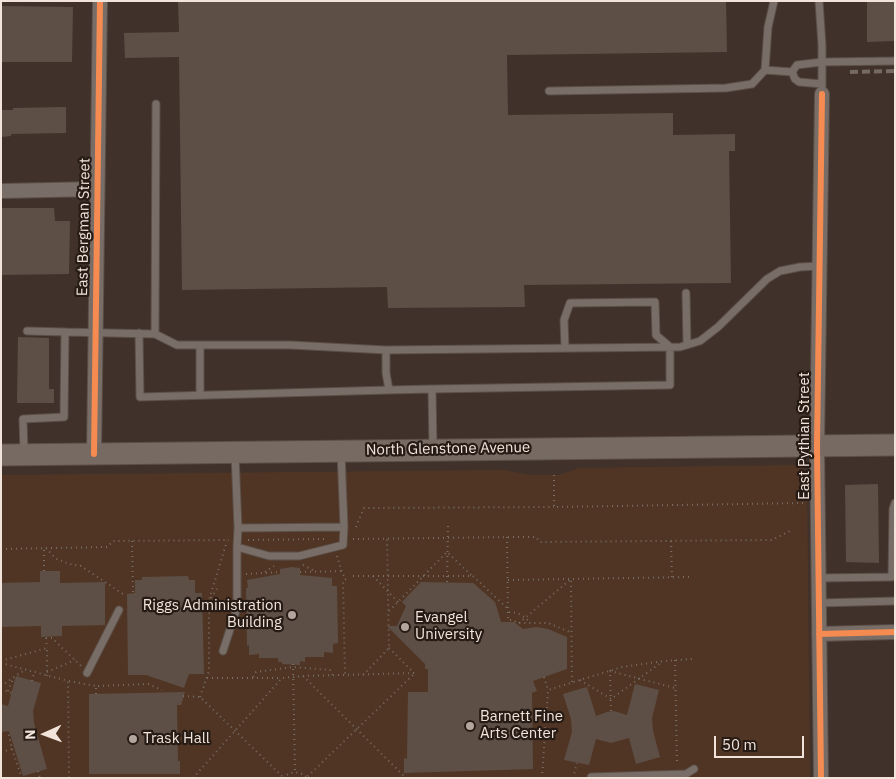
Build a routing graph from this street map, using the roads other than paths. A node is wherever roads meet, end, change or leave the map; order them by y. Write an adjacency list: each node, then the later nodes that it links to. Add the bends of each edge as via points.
1 (100, 1): 11 (street, East Bergman Street)
2 (774, 1): 6 (lane)
3 (819, 1): 5 (lane)
4 (895, 61): 5 (lane)
5 (822, 62): 7 (lane, via 796,65); 8 (lane)
6 (765, 70): 7 (lane); 9 (lane, via 752,84 726,88)
7 (792, 72): 8 (lane, via 799,82)
8 (822, 89): 13 (street, East Pythian Street)
9 (549, 91)
10 (156, 104): 19 (lane)
11 (97, 189): 12 (street); 17 (street, East Bergman Street)
12 (1, 191)
13 (820, 266): 20 (lane, via 780,271 767,279 718,327 700,341); 29 (street, East Pythian Street)
14 (686, 293): 20 (lane)
15 (27, 331): 16 (lane)
16 (65, 332): 17 (lane); 35 (lane, via 64,417 23,419)
17 (95, 332): 18 (lane); 33 (street, East Bergman Street)
18 (138, 333): 19 (lane); 27 (lane, via 140,397)
19 (155, 334): 21 (lane, via 177,345)
20 (687, 344): 22 (lane)
21 (200, 345): 24 (lane); 27 (lane)
22 (670, 347): 23 (lane); 23 (lane, via 656,335 655,302 570,302 564,320); 25 (lane, via 670,385)
23 (565, 348): 24 (lane)
24 (386, 350): 26 (lane)
25 (432, 389): 26 (lane); 30 (lane)
26 (389, 390): 27 (lane)
27 (200, 395)
28 (895, 445): 29 (main road, North Glenstone Avenue)
29 (817, 446): 30 (main road, North Glenstone Avenue); 40 (street, East Pythian Street)
30 (432, 449): 31 (main road, North Glenstone Avenue)
31 (341, 450): 32 (main road, North Glenstone Avenue); 37 (lane)
32 (234, 452): 33 (main road, North Glenstone Avenue); 38 (lane)
33 (94, 454): 35 (main road, North Glenstone Avenue)
34 (1, 455): 35 (main road, North Glenstone Avenue)
35 (24, 455)
36 (895, 503): 40 (lane, via 892,577)
37 (344, 527): 38 (lane); 39 (lane, via 343,545 299,556 269,556)
38 (238, 528): 39 (lane)
39 (237, 543): 46 (lane, via 237,608)
40 (818, 578): 42 (street, East Pythian Street)
41 (895, 601): 42 (lane)
42 (819, 603): 45 (street, East Pythian Street)
43 (119, 610): 47 (lane)
44 (895, 632): 45 (street)
45 (819, 634): 50 (street, East Pythian Street)
46 (223, 651)
47 (87, 673)
48 (694, 769): 49 (lane, via 686,774)
49 (591, 777)
50 (821, 778)

